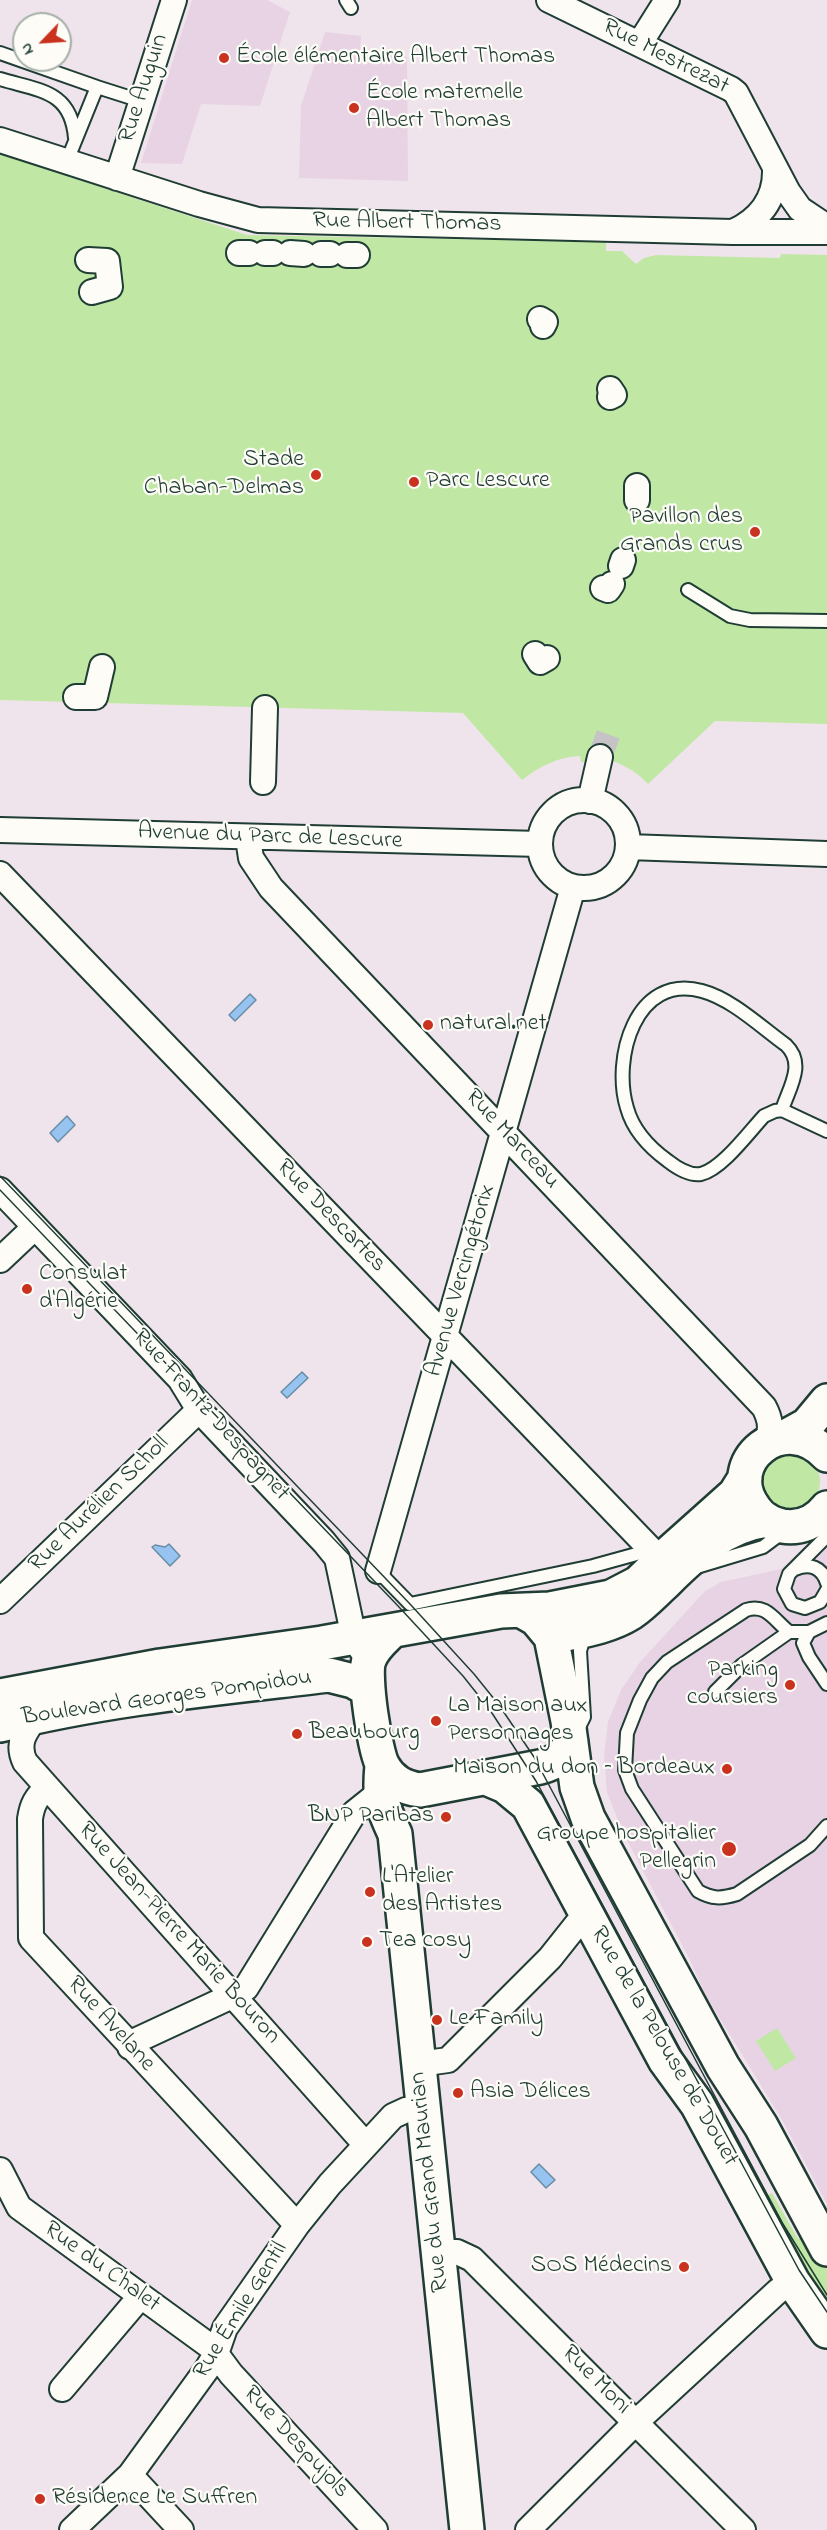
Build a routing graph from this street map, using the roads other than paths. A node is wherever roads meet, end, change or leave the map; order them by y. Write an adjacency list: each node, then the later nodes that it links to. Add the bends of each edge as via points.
1 (174, 0): 8 (street, Rue Auguin)
2 (549, 0): 4 (street, Rue Mestrezat)
3 (667, 0): 4 (street)
4 (640, 43): 11 (street, Rue Mestrezat, via 736,93)
5 (0, 53): 7 (lane)
6 (0, 80): 10 (lane, via 59,99 70,113)
7 (97, 87): 8 (lane); 10 (lane)
8 (141, 101): 12 (street, Rue Auguin)
9 (0, 140): 10 (street, Rue Albert Thomas)
10 (71, 150): 12 (street, Rue Albert Thomas)
11 (775, 169): 13 (street, Rue Mestrezat, via 800,209); 14 (street, via 776,179 764,209 752,223)
12 (117, 178): 14 (street, Rue Albert Thomas, via 258,220)
13 (827, 227)
14 (733, 232): 15 (street, Rue Albert Thomas)
15 (827, 232)
16 (88, 260): 17 (street, via 107,261)
17 (104, 290)
18 (688, 590): 19 (lane, via 730,616)
19 (827, 621)
20 (95, 669): 21 (street, via 95,697)
21 (76, 697)
22 (265, 718): 24 (street)
23 (600, 757): 25 (street)
24 (263, 782)
25 (590, 801): 28 (street, via 561,806 542,829); 29 (street, via 614,812 627,834)
26 (0, 830): 27 (street, Avenue du Parc de Lescure)
27 (248, 838): 28 (street, Avenue du Parc de Lescure); 35 (street, Rue Marceau, via 251,858 271,888)
28 (540, 844): 32 (street, via 549,872)
29 (628, 847): 30 (street); 32 (street, via 616,875 589,888)
30 (827, 854)
31 (0, 874): 39 (street, Rue Descartes)
32 (573, 887): 35 (street, Avenue Vercingétorix)
33 (782, 1110): 33 (lane, via 764,1116 711,1170 691,1174 650,1147 627,1109 623,1051 628,1033 648,1003 663,994 683,990 716,996 792,1050 797,1067); 34 (lane)
34 (827, 1131)
35 (504, 1133): 39 (street, Avenue Vercingétorix); 42 (street, Rue Marceau, via 764,1407)
36 (0, 1191): 37 (street, Rue Frantz Despagnet)
37 (35, 1227): 38 (street); 41 (street, Rue Frantz Despagnet, via 180,1379)
38 (0, 1260)
39 (446, 1337): 46 (street, Rue Descartes); 47 (street, Avenue Vercingétorix)
40 (827, 1401): 42 (main road, via 807,1425)
41 (199, 1410): 50 (street, Rue Aurélien Scholl); 56 (street, Rue Frantz Despagnet, via 337,1558)
42 (777, 1439): 43 (main road, via 802,1438); 44 (main road, via 752,1458)
43 (827, 1455)
44 (745, 1478): 45 (main road, via 750,1502); 46 (main road, via 735,1494)
45 (812, 1523): 46 (main road, via 733,1529 692,1556); 49 (lane, via 784,1589 792,1604 806,1608 820,1602)
46 (662, 1561): 47 (lane, via 534,1578 410,1604); 51 (main road, via 623,1592 590,1602); 52 (main road, via 640,1607 615,1622)
47 (378, 1571)
48 (827, 1583): 49 (lane); 49 (lane, via 820,1570 804,1566 790,1574 785,1588 793,1603 805,1607 819,1602)
49 (827, 1589)
50 (0, 1600)
51 (522, 1611): 55 (main road, via 536,1619); 56 (main road, via 501,1611 392,1631)
52 (595, 1628): 55 (main road); 62 (lane, via 580,1651 584,1717)
53 (818, 1628): 54 (lane); 57 (lane, via 803,1643)
54 (789, 1632): 58 (lane, via 742,1665); 67 (lane, via 765,1610 755,1607 667,1662 652,1678 632,1718 625,1749 626,1770 632,1789 698,1891 710,1898 736,1894 810,1845)
55 (551, 1637): 62 (main road)
56 (363, 1663): 59 (main road, Boulevard Georges Pompidou, via 160,1666); 60 (main road, Boulevard Georges Pompidou, via 353,1681 329,1675 163,1695); 64 (main road)
57 (827, 1684)
58 (715, 1692)
59 (0, 1695)
60 (37, 1716): 61 (main road, Boulevard Georges Pompidou); 65 (street, Rue Jean-Pierre Marie Bouron, via 24,1733 22,1754)
61 (0, 1725)
62 (571, 1742): 63 (main road, via 553,1764); 77 (main road, Rue de la Pelouse de Douet, via 577,1787 588,1818)
63 (486, 1778): 66 (main road); 69 (main road, Rue de la Pelouse de Douet, via 505,1786 528,1806)
64 (380, 1779): 66 (main road); 68 (main road, Rue du Grand Maurian, via 385,1813); 70 (street, via 354,1813 246,1988)
65 (47, 1788): 70 (street, Rue Jean-Pierre Marie Bouron); 71 (street, Rue Avelane, via 38,1796 30,1819 31,1938)
66 (420, 1790): 68 (main road, Rue du Grand Maurian, via 401,1813)
67 (827, 1826)
68 (395, 1834): 72 (main road, Rue du Grand Maurian)
69 (589, 1918): 72 (street, via 577,1924 550,1958 448,2060); 79 (main road, Rue de la Pelouse de Douet, via 665,2060 697,2104)
70 (234, 1995): 71 (street, via 135,2041); 74 (street, Rue Jean-Pierre Marie Bouron)
71 (130, 2047): 76 (street, Rue Avelane)
72 (419, 2064): 73 (main road, Rue du Grand Maurian)
73 (423, 2108): 74 (street, Rue Émile Gentil, via 393,2116); 78 (main road, Rue du Grand Maurian)
74 (366, 2145): 76 (street, Rue Émile Gentil)
75 (0, 2170): 80 (street, Rue du Chalet, via 19,2207)
76 (297, 2225): 82 (street, Rue Émile Gentil, via 225,2328)
77 (827, 2248)
78 (438, 2252): 84 (street, Rue Moni, via 457,2252 472,2259); 89 (main road, Rue du Grand Maurian)
79 (793, 2282): 81 (main road, Rue de la Pelouse de Douet); 84 (street, via 778,2291)
80 (140, 2296): 82 (street, Rue du Chalet); 83 (street)
81 (827, 2331)
82 (216, 2354): 85 (street, Rue Émile Gentil); 88 (street, Rue Despujols)
83 (62, 2389)
84 (636, 2422): 90 (street); 91 (street, Rue Moni)
85 (130, 2475): 86 (street, Rue Émile Gentil); 87 (street)
86 (72, 2530)
87 (181, 2530)
88 (375, 2530)
89 (467, 2530)
90 (528, 2530)
91 (743, 2530)

